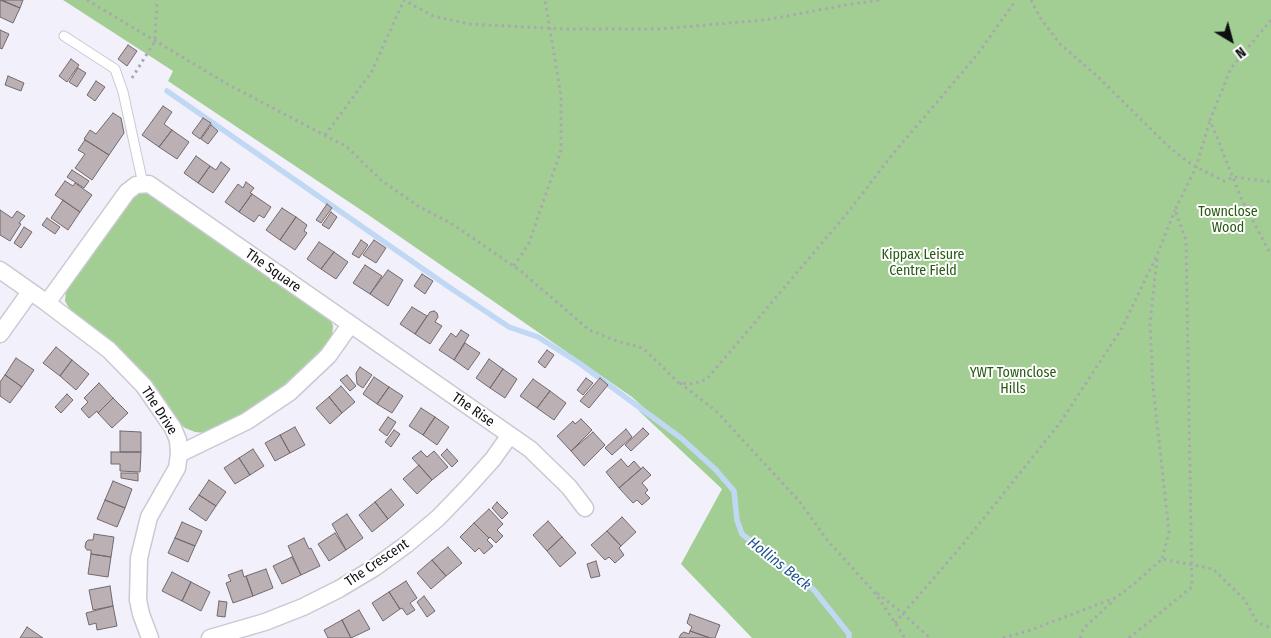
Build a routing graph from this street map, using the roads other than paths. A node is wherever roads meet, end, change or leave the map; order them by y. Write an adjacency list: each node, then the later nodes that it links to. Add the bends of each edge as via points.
1 (64, 36): 2 (lane, via 115,69)
2 (143, 184): 5 (street, via 127,192); 6 (street, The Square, via 155,187)
3 (0, 270): 4 (street, The Drive)
4 (30, 292): 5 (street, The Drive); 7 (street)
5 (47, 303): 9 (street, The Drive, via 109,350 144,386 173,428)
6 (350, 325): 8 (street, The Rise); 9 (street, via 328,356 290,392 247,421)
7 (0, 334)
8 (510, 435): 10 (street, The Rise, via 550,467); 12 (street, The Crescent, via 493,459 438,518 374,568 303,607)
9 (179, 454): 11 (street, The Drive, via 177,468 150,517 141,544 138,600)
10 (585, 508)
11 (150, 638)
12 (210, 638)

